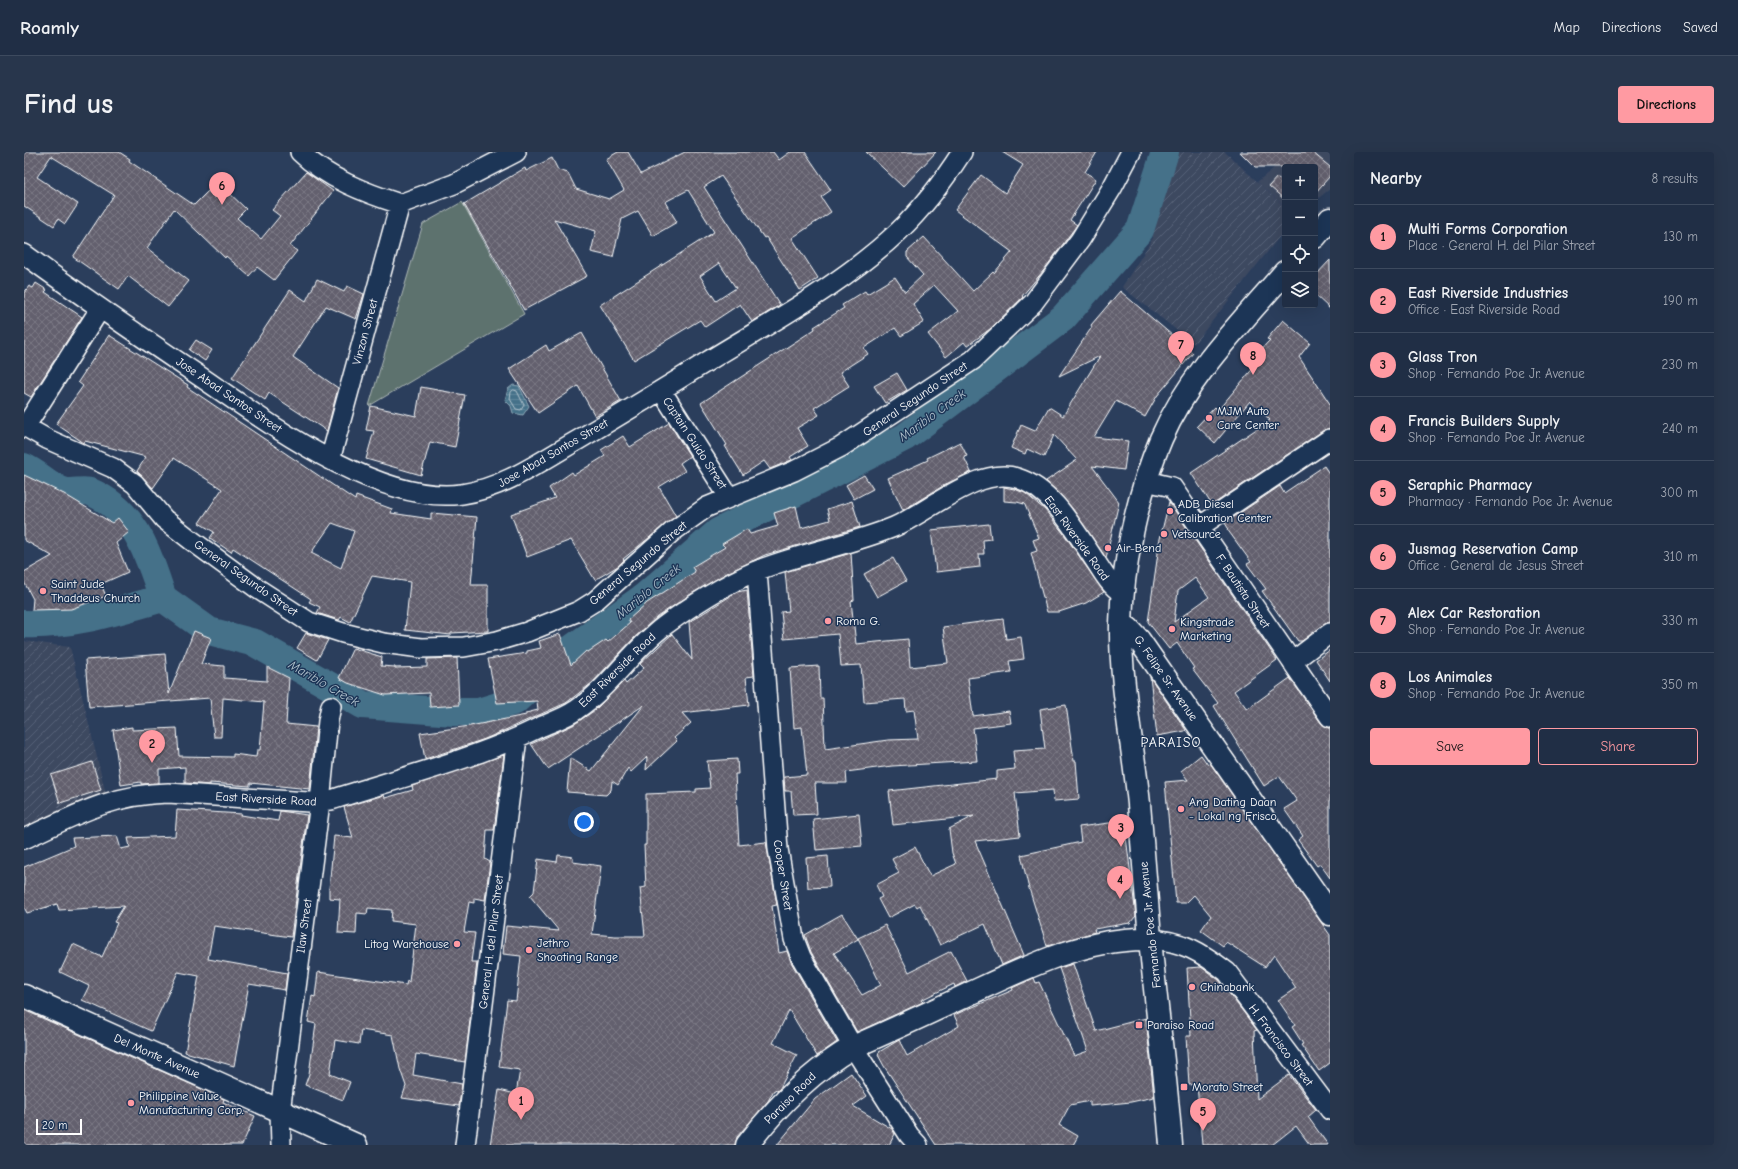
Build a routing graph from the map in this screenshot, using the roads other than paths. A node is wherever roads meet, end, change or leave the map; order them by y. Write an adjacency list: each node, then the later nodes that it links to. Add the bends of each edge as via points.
1 (300, 152): 5 (street, via 330,174)
2 (516, 152): 5 (street, via 454,184)
3 (962, 152): 11 (street, Jose Abad Santos Street, via 947,175 919,208 877,249 835,281)
4 (1130, 152): 16 (street, General Segundo Street, via 1112,188 1080,240 1033,303 973,360 841,447 794,471)
5 (400, 204): 14 (street, Vinzon Street)
6 (1330, 219): 7 (main road)
7 (1316, 236)
8 (24, 254): 10 (street, Jose Abad Santos Street)
9 (1282, 276): 15 (main road, Fernando Poe Jr. Avenue, via 1203,368 1161,439)
10 (100, 309): 12 (street); 14 (street, Jose Abad Santos Street, via 244,407)
11 (661, 390): 14 (street, Jose Abad Santos Street, via 496,486 462,494 430,496 396,488); 16 (street, Captain Guido Street)
12 (25, 427): 16 (street, General Segundo Street, via 114,468 135,484 164,518 186,536 258,589 303,618 343,633 383,643 421,648 464,646 497,640 546,625 579,611 595,601 672,532 707,507)
13 (1330, 439): 17 (street)
14 (330, 460)
15 (1146, 481): 17 (street, F. Bautista Street, via 1172,487); 19 (main road, Fernando Poe Jr. Avenue, via 1133,530)
16 (729, 497)
17 (1199, 527): 22 (street, F. Bautista Street)
18 (757, 571): 19 (street, East Riverside Road, via 894,527 953,492 976,483 994,477 1014,477 1029,482 1051,498 1107,579); 25 (street, East Riverside Road, via 724,587 665,625 644,642 597,692 576,710); 31 (street, Cooper Street, via 778,849 794,939 801,957)
19 (1122, 593): 20 (main road, Fernando Poe Jr. Avenue)
20 (1121, 625): 28 (main road, G. Felipe Sr. Avenue, via 1128,628 1139,640); 29 (main road, Fernando Poe Jr. Avenue, via 1126,703 1139,803)
21 (1330, 633): 22 (street)
22 (1292, 662): 24 (street, F. Bautista Street)
23 (331, 706): 26 (street, Ilaw Street)
24 (1330, 716)
25 (517, 738): 26 (street, East Riverside Road); 36 (street, General H. del Pilar Street)
26 (320, 802): 27 (street, East Riverside Road, via 147,794 108,802); 33 (street, Ilaw Street)
27 (24, 839)
28 (1330, 914)
29 (1150, 939): 31 (main road, Paraiso Road, via 1132,938 1071,951 1024,969); 32 (street, H. Francisco Street, via 1168,940 1184,945 1209,958 1227,972); 39 (main road, Fernando Poe Jr. Avenue)
30 (24, 996): 33 (main road, Del Monte Avenue)
31 (854, 1047): 37 (main road, Paraiso Road, via 830,1060 806,1079); 38 (street, Cooper Street, via 909,1135)
32 (1330, 1110)
33 (280, 1112): 34 (street, Ilaw Street); 35 (main road, Del Monte Avenue)
34 (281, 1145)
35 (356, 1145)
36 (465, 1145)
37 (747, 1145)
38 (918, 1145)
39 (1171, 1145)

